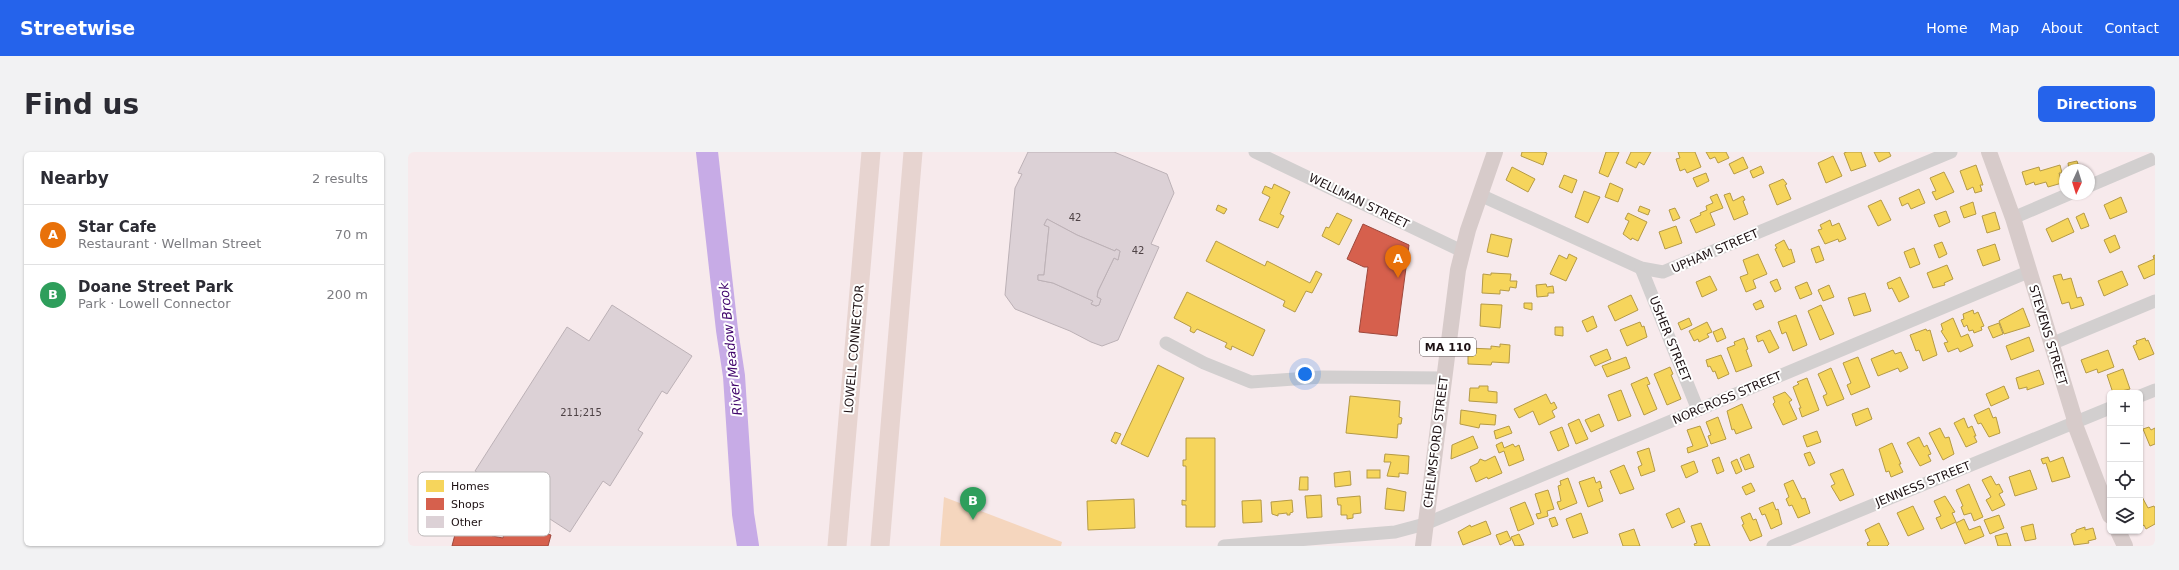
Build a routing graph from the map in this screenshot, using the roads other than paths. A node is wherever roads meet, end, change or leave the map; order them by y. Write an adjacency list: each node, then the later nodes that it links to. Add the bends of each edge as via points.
1 (871, 152): 27 (highway, LOWELL CONNECTOR)
2 (913, 152): 28 (highway)
3 (1255, 152): 12 (street, WELLMAN STREET)
4 (1495, 152): 9 (main road, CHELMSFORD STREET / MA 110)
5 (1951, 152): 13 (street, UPHAM STREET, via 1669,271 1657,272)
6 (1989, 152): 11 (main road, STEVENS STREET)
7 (2155, 158): 8 (street)
8 (2095, 183)
9 (1480, 195): 12 (main road, CHELMSFORD STREET / MA 110); 13 (street, UPHAM STREET)
10 (2059, 198): 11 (street)
11 (2013, 218): 14 (main road, STEVENS STREET)
12 (1462, 251): 18 (main road, CHELMSFORD STREET / MA 110)
13 (1641, 268): 22 (street, USHER STREET)
14 (2028, 272): 17 (main road, STEVENS STREET); 22 (street, NORCROSS STREET)
15 (2155, 301): 17 (street)
16 (1166, 343): 18 (street, via 1251,382 1322,376)
17 (2051, 344): 23 (main road, STEVENS STREET)
18 (1444, 378): 25 (main road, CHELMSFORD STREET / MA 110)
19 (2155, 390): 20 (street)
20 (2143, 395)
21 (2107, 409): 23 (street, JENNESS STREET)
22 (1698, 410): 25 (street, NORCROSS STREET)
23 (2074, 422): 24 (main road, STEVENS STREET); 31 (street, JENNESS STREET)
24 (2107, 508)
25 (1425, 524): 29 (street, NORCROSS STREET, via 1395,532); 30 (main road, CHELMSFORD STREET / MA 110)
26 (2119, 534): 32 (main road)
27 (837, 546)
28 (880, 546)
29 (1224, 546)
30 (1423, 546)
31 (1773, 546)
32 (2125, 546)

